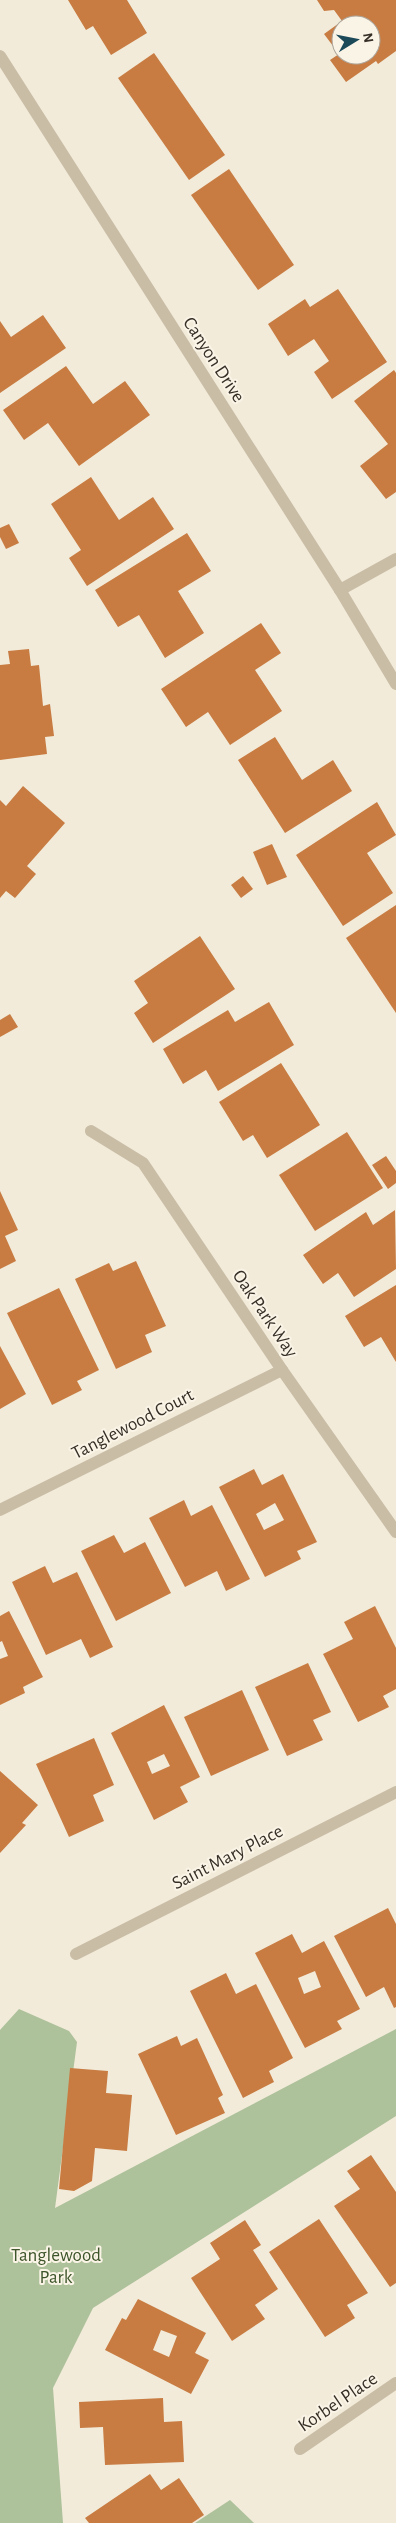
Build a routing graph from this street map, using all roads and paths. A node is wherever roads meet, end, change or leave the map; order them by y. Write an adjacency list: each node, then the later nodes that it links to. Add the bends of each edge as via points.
1 (0, 56): 3 (street, Canyon Drive)
2 (396, 558): 3 (street)
3 (340, 590): 4 (street, Canyon Drive)
4 (396, 684)
5 (91, 1131): 6 (street, Oak Park Way, via 144,1163)
6 (282, 1370): 7 (street, Tanglewood Court); 8 (street, Oak Park Way)
7 (0, 1510)
8 (396, 1532)
9 (396, 1792): 10 (street, Saint Mary Place)
10 (76, 1954)
11 (396, 2383): 12 (street, Korbel Place)
12 (300, 2449)

